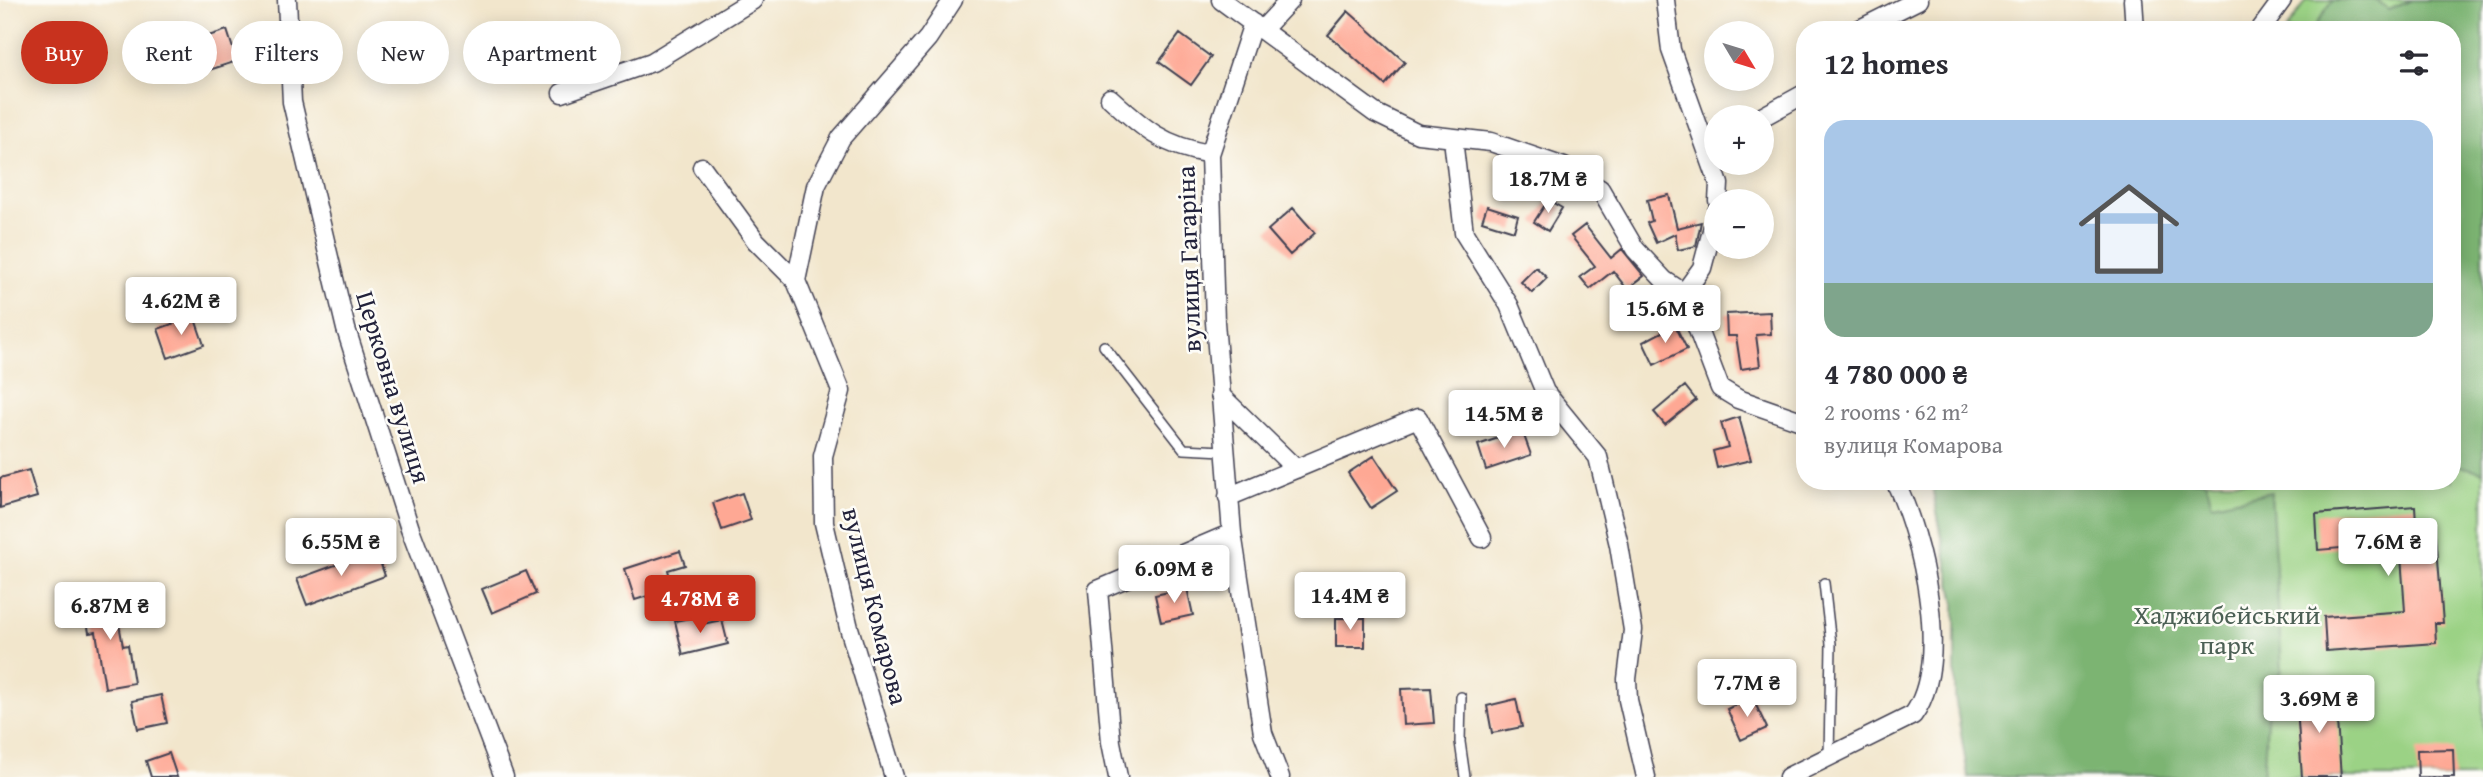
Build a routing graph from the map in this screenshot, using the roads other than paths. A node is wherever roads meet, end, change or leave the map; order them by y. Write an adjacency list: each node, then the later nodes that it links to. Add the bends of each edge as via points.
1 (287, 0): 37 (street, Церковна вулиця, via 292,102 346,329 410,529)
2 (753, 0): 14 (street, via 652,62)
3 (953, 0): 23 (street, via 928,38 841,138 816,186)
4 (1221, 0): 13 (street)
5 (1290, 0): 13 (street)
6 (1665, 0): 21 (street, via 1671,50)
7 (1918, 0): 10 (street)
8 (2133, 0): 11 (street)
9 (2282, 0): 12 (street)
10 (1876, 21)
11 (2134, 21)
12 (2267, 21)
13 (1258, 26): 18 (street, via 1375,113 1418,134); 19 (street, вулиця Гагаріна)
14 (562, 93)
15 (1110, 98): 19 (street, via 1158,140)
16 (1796, 98): 17 (street)
17 (1774, 110)
18 (1453, 139): 24 (street, via 1491,142 1564,167 1600,189 1635,249 1664,280); 42 (street, via 1464,233 1509,305 1545,392 1598,457 1633,630 1628,701)
19 (1210, 155): 26 (street, вулиця Гагаріна)
20 (702, 167): 23 (street, via 755,241)
21 (1717, 189)
22 (1704, 259): 24 (street)
23 (796, 281): 38 (street, вулиця Комарова, via 841,391 823,456 824,523 849,628)
24 (1684, 293): 27 (street, via 1720,388 1738,400)
25 (1104, 346): 28 (lane, via 1184,449)
26 (1220, 395): 28 (street, вулиця Гагаріна); 29 (street)
27 (1796, 419)
28 (1223, 451): 31 (street, вулиця Гагаріна)
29 (1296, 469): 31 (street); 33 (street, via 1418,418)
30 (1898, 490): 36 (street, via 1929,599 1933,637 1930,678 1913,715)
31 (1228, 497): 32 (street, вулиця Гагаріна)
32 (1232, 533): 39 (street, via 1098,590); 40 (street, вулиця Гагаріна, via 1264,733)
33 (1482, 538)
34 (1824, 583): 36 (lane, via 1832,644)
35 (1461, 696): 41 (lane)
36 (1829, 759): 43 (street)
37 (504, 777)
38 (894, 777)
39 (1118, 777)
40 (1280, 777)
41 (1465, 777)
42 (1646, 777)
43 (1788, 777)

